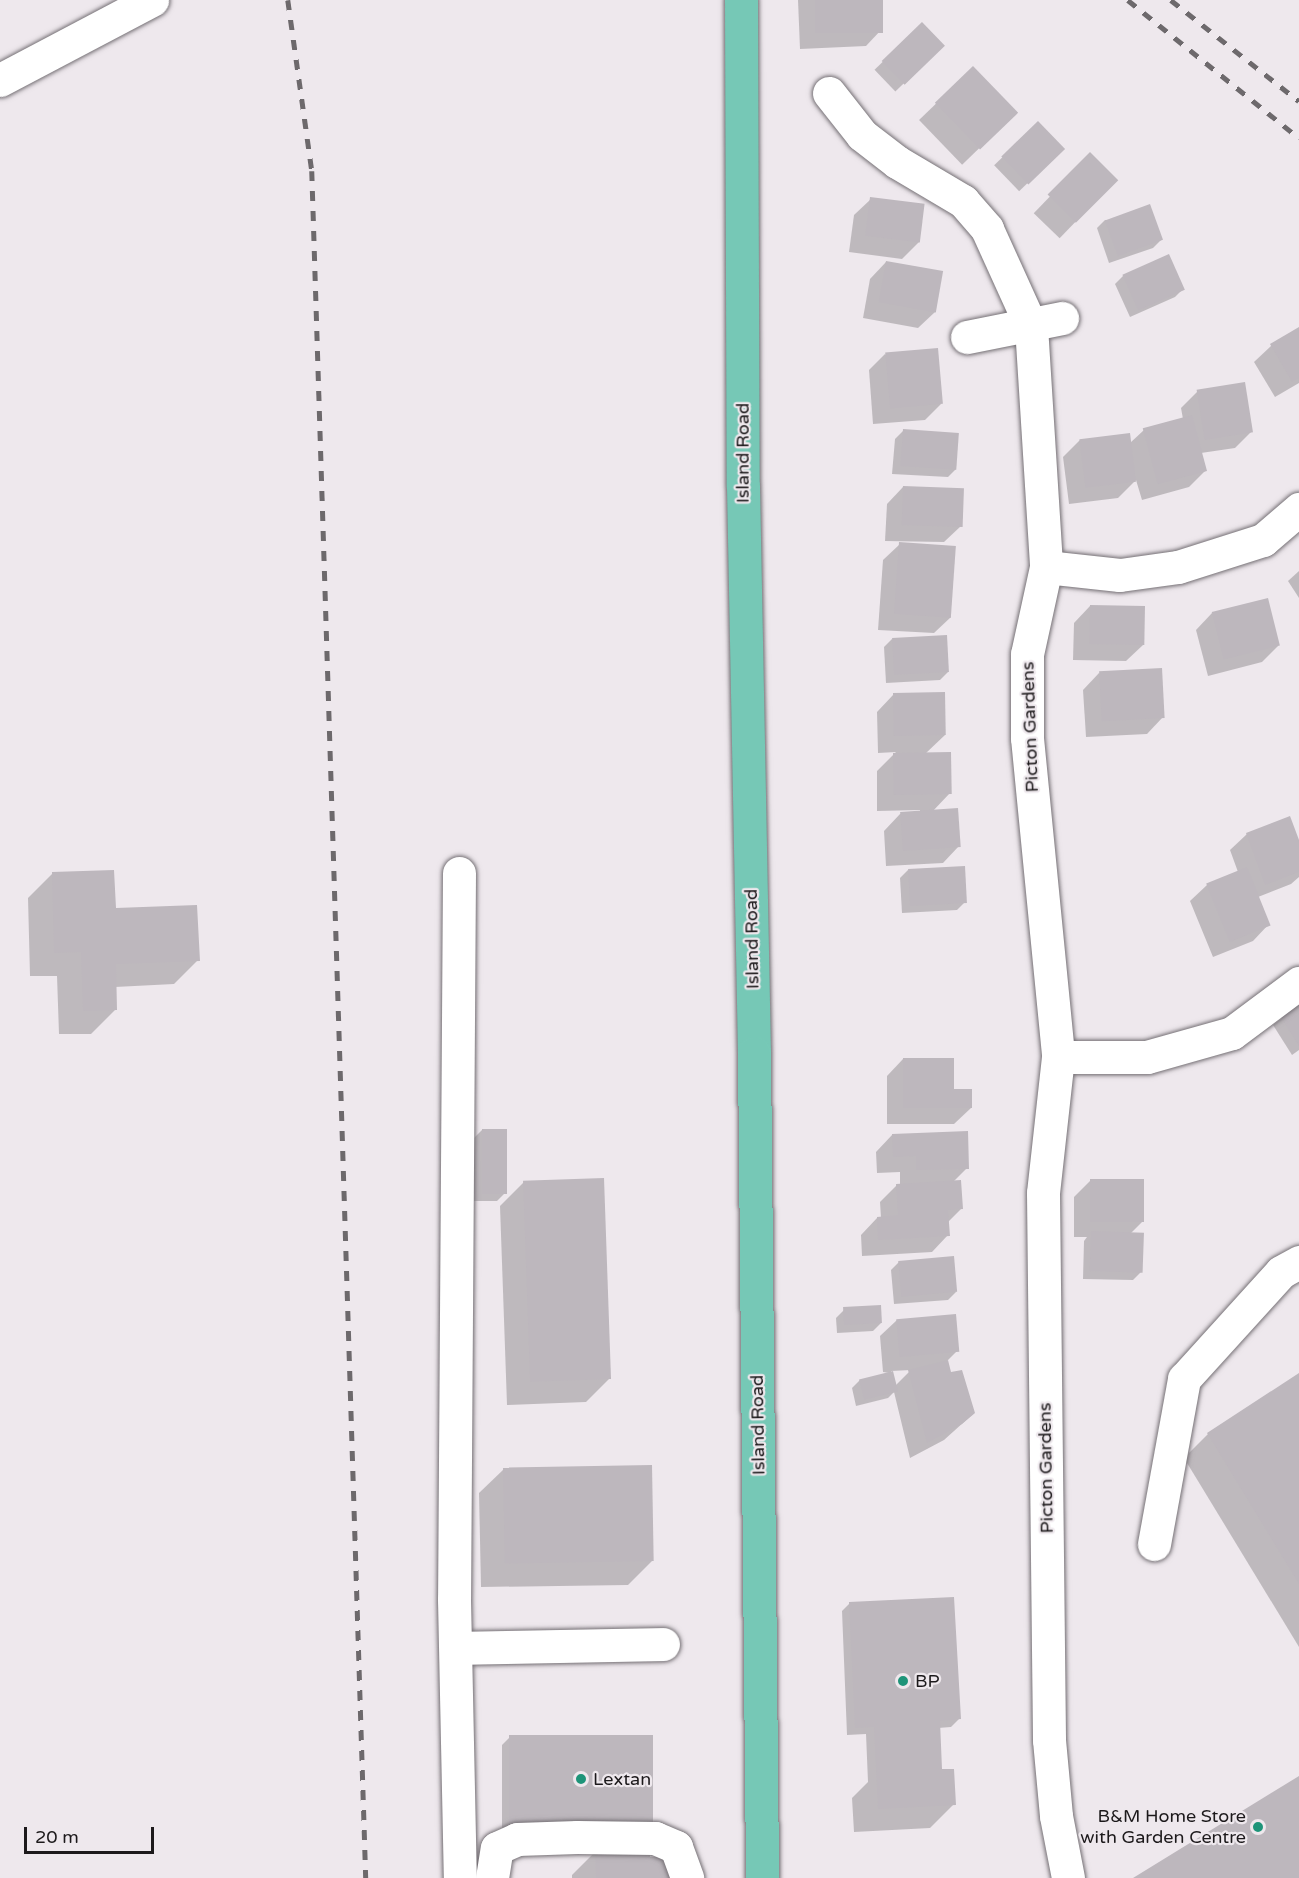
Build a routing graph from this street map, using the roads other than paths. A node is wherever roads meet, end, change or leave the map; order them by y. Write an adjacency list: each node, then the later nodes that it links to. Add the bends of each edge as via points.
1 (152, 0): 3 (street)
2 (741, 0): 19 (main road, Island Road, via 743,474 754,1041)
3 (0, 80)
4 (829, 93): 5 (street, via 862,135 897,162 963,201 987,229)
5 (1046, 322): 6 (street); 8 (street, Picton Gardens)
6 (967, 337)
7 (1299, 509): 8 (street, via 1263,540 1178,567 1120,575)
8 (1046, 567): 11 (street, Picton Gardens, via 1027,654 1027,738)
9 (459, 873): 15 (street)
10 (1299, 984): 11 (street, via 1232,1033 1147,1057)
11 (1058, 1057): 20 (street, Picton Gardens, via 1043,1193 1049,1740 1056,1816)
12 (1299, 1262): 13 (street, via 1281,1272 1184,1379)
13 (1154, 1544)
14 (663, 1644): 15 (street)
15 (456, 1648): 16 (street)
16 (460, 1878)
17 (492, 1878): 18 (street, via 497,1848 517,1839 577,1837 655,1838 676,1846)
18 (687, 1878)
19 (762, 1878)
20 (1068, 1878)

